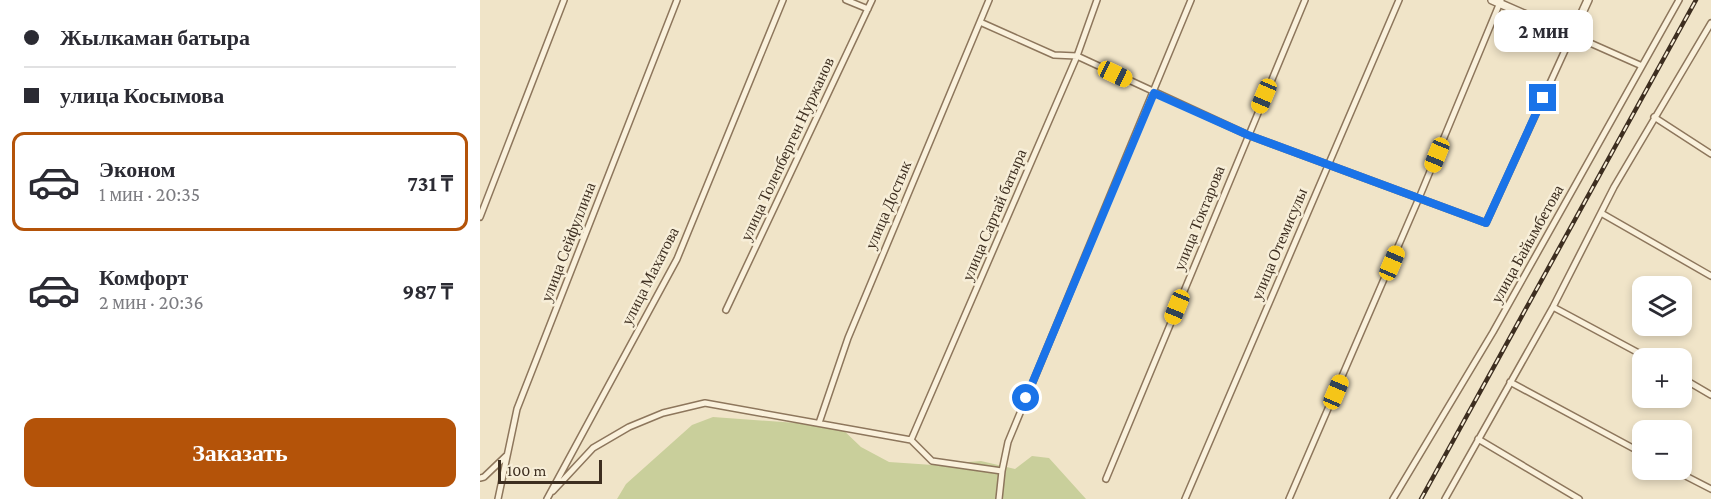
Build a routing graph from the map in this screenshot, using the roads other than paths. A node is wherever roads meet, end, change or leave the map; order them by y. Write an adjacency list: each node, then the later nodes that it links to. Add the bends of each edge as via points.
1 (564, 0): 28 (street)
2 (677, 0): 40 (street, улица Сейфуллина, via 517,409)
3 (783, 0): 46 (street, улица Махатова, via 677,259)
4 (846, 0): 15 (street)
5 (872, 0): 15 (street, улица Толепберген Нуржанов)
6 (989, 0): 16 (street, улица Достык)
7 (1097, 0): 19 (street, улица Сартай батыра)
8 (1191, 0): 21 (street)
9 (1305, 0): 23 (street, улица Токтарова)
10 (1399, 0): 25 (street, улица Отемисулы)
11 (1492, 0): 14 (street)
12 (1588, 0): 18 (street)
13 (1679, 0): 20 (street, улица Байымбетова)
14 (1500, 2): 18 (street); 26 (street)
15 (868, 9): 31 (street, улица Толепберген Нуржанов)
16 (980, 22): 19 (street, via 1054,55); 36 (street, улица Достык, via 848,338)
17 (1711, 23): 22 (street)
18 (1572, 35): 20 (street); 26 (street, via 1486,223)
19 (1077, 56): 21 (street); 37 (street, улица Сартай батыра)
20 (1642, 66): 52 (street, улица Байымбетова, via 1493,332)
21 (1154, 93): 23 (street); 41 (street, via 1008,441)
22 (1654, 117): 24 (street); 27 (street)
23 (1248, 135): 25 (street); 43 (street, улица Токтарова)
24 (1711, 154)
25 (1327, 165): 26 (street); 50 (street, улица Отемисулы)
26 (1419, 198): 51 (street)
27 (1601, 213): 29 (street); 30 (street)
28 (480, 217)
29 (1711, 276)
30 (1552, 308): 32 (street); 33 (street)
31 (726, 310)
32 (1632, 350)
33 (1510, 382): 38 (street); 39 (street)
34 (1692, 384): 35 (street)
35 (1711, 395)
36 (819, 423): 37 (street); 46 (street, via 705,403 663,413 593,448)
37 (912, 440): 41 (street, via 932,461)
38 (1478, 440): 53 (street); 54 (street)
39 (1632, 448)
40 (507, 455): 42 (street); 47 (street, улица Сейфуллина)
41 (1002, 471): 49 (street)
42 (480, 478)
43 (1106, 479)
44 (1692, 479): 45 (street)
45 (1711, 489)
46 (553, 491): 48 (street)
47 (498, 499)
48 (547, 499)
49 (999, 499)
50 (1185, 499)
51 (1290, 499)
52 (1393, 499)
53 (1445, 499)
54 (1579, 499)

